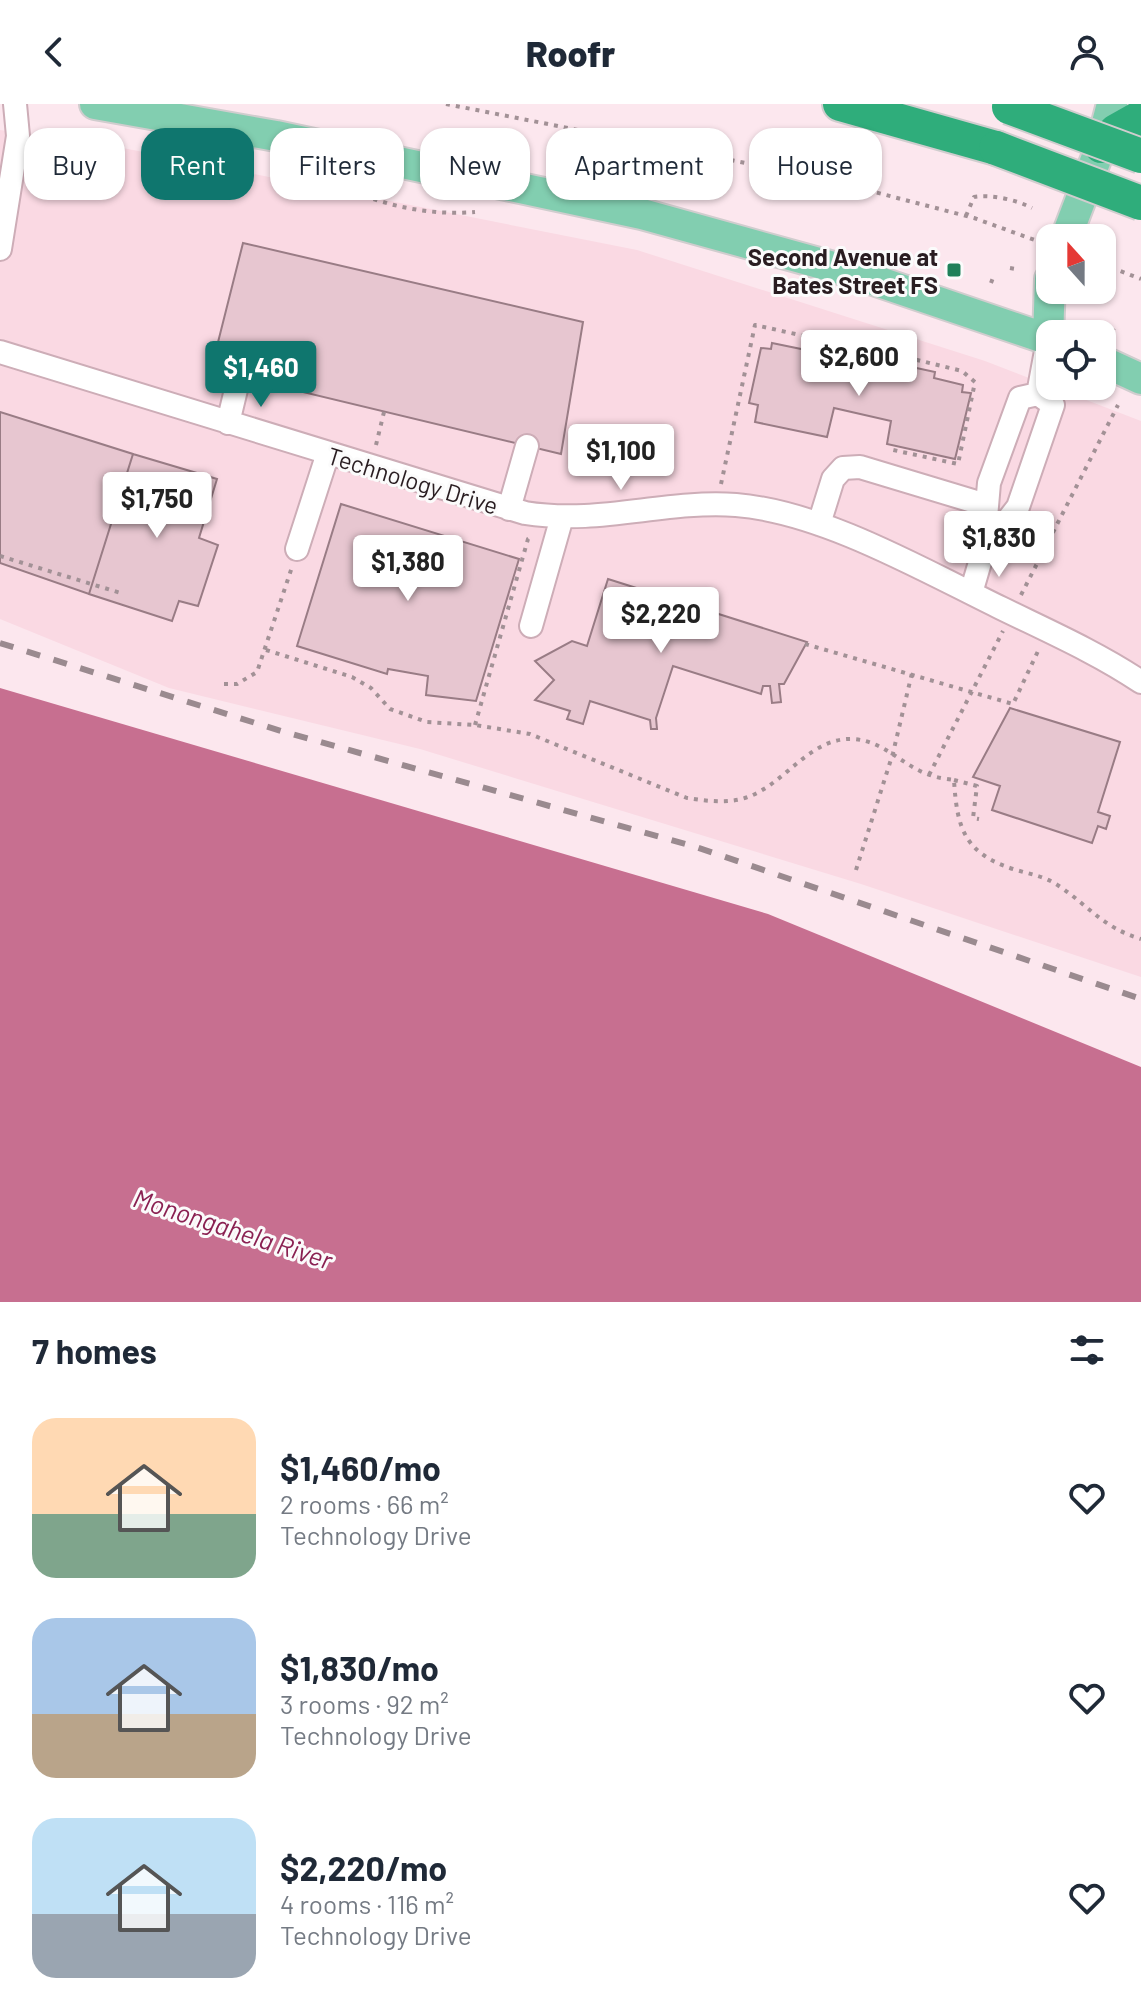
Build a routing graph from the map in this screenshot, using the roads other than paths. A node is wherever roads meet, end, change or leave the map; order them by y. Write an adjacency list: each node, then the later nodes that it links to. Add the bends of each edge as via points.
1 (8, 104): 8 (street)
2 (15, 104): 13 (street, via 18,136)
3 (95, 104): 14 (main road, via 276,136 642,214 844,270)
4 (840, 104): 11 (highway, bridge, via 996,148)
5 (1112, 104): 9 (main road)
6 (1004, 105): 10 (highway, bridge)
7 (1141, 117): 9 (highway)
8 (0, 122)
9 (1101, 146): 12 (main road)
10 (1141, 156)
11 (1141, 203)
12 (1071, 224)
13 (0, 249)
14 (1036, 336)
15 (0, 352): 21 (street, Technology Drive)
16 (1116, 367): 18 (main road)
17 (239, 377): 21 (street)
18 (1141, 379)
19 (1036, 394): 24 (street, via 1020,398)
20 (1046, 400): 29 (street, via 1053,405 1018,507)
21 (228, 423): 23 (street, Technology Drive)
22 (527, 446): 25 (street)
23 (328, 453): 25 (street, Technology Drive); 28 (street)
24 (986, 505): 27 (street, via 860,467 843,468 833,479); 29 (street)
25 (509, 509): 26 (street, Technology Drive)
26 (562, 517): 27 (street, Technology Drive, via 715,504 760,508); 31 (street)
27 (819, 524): 30 (street, Technology Drive)
28 (297, 549)
29 (983, 552): 30 (street)
30 (971, 593): 32 (street, Technology Drive)
31 (531, 626)
32 (1136, 671)

